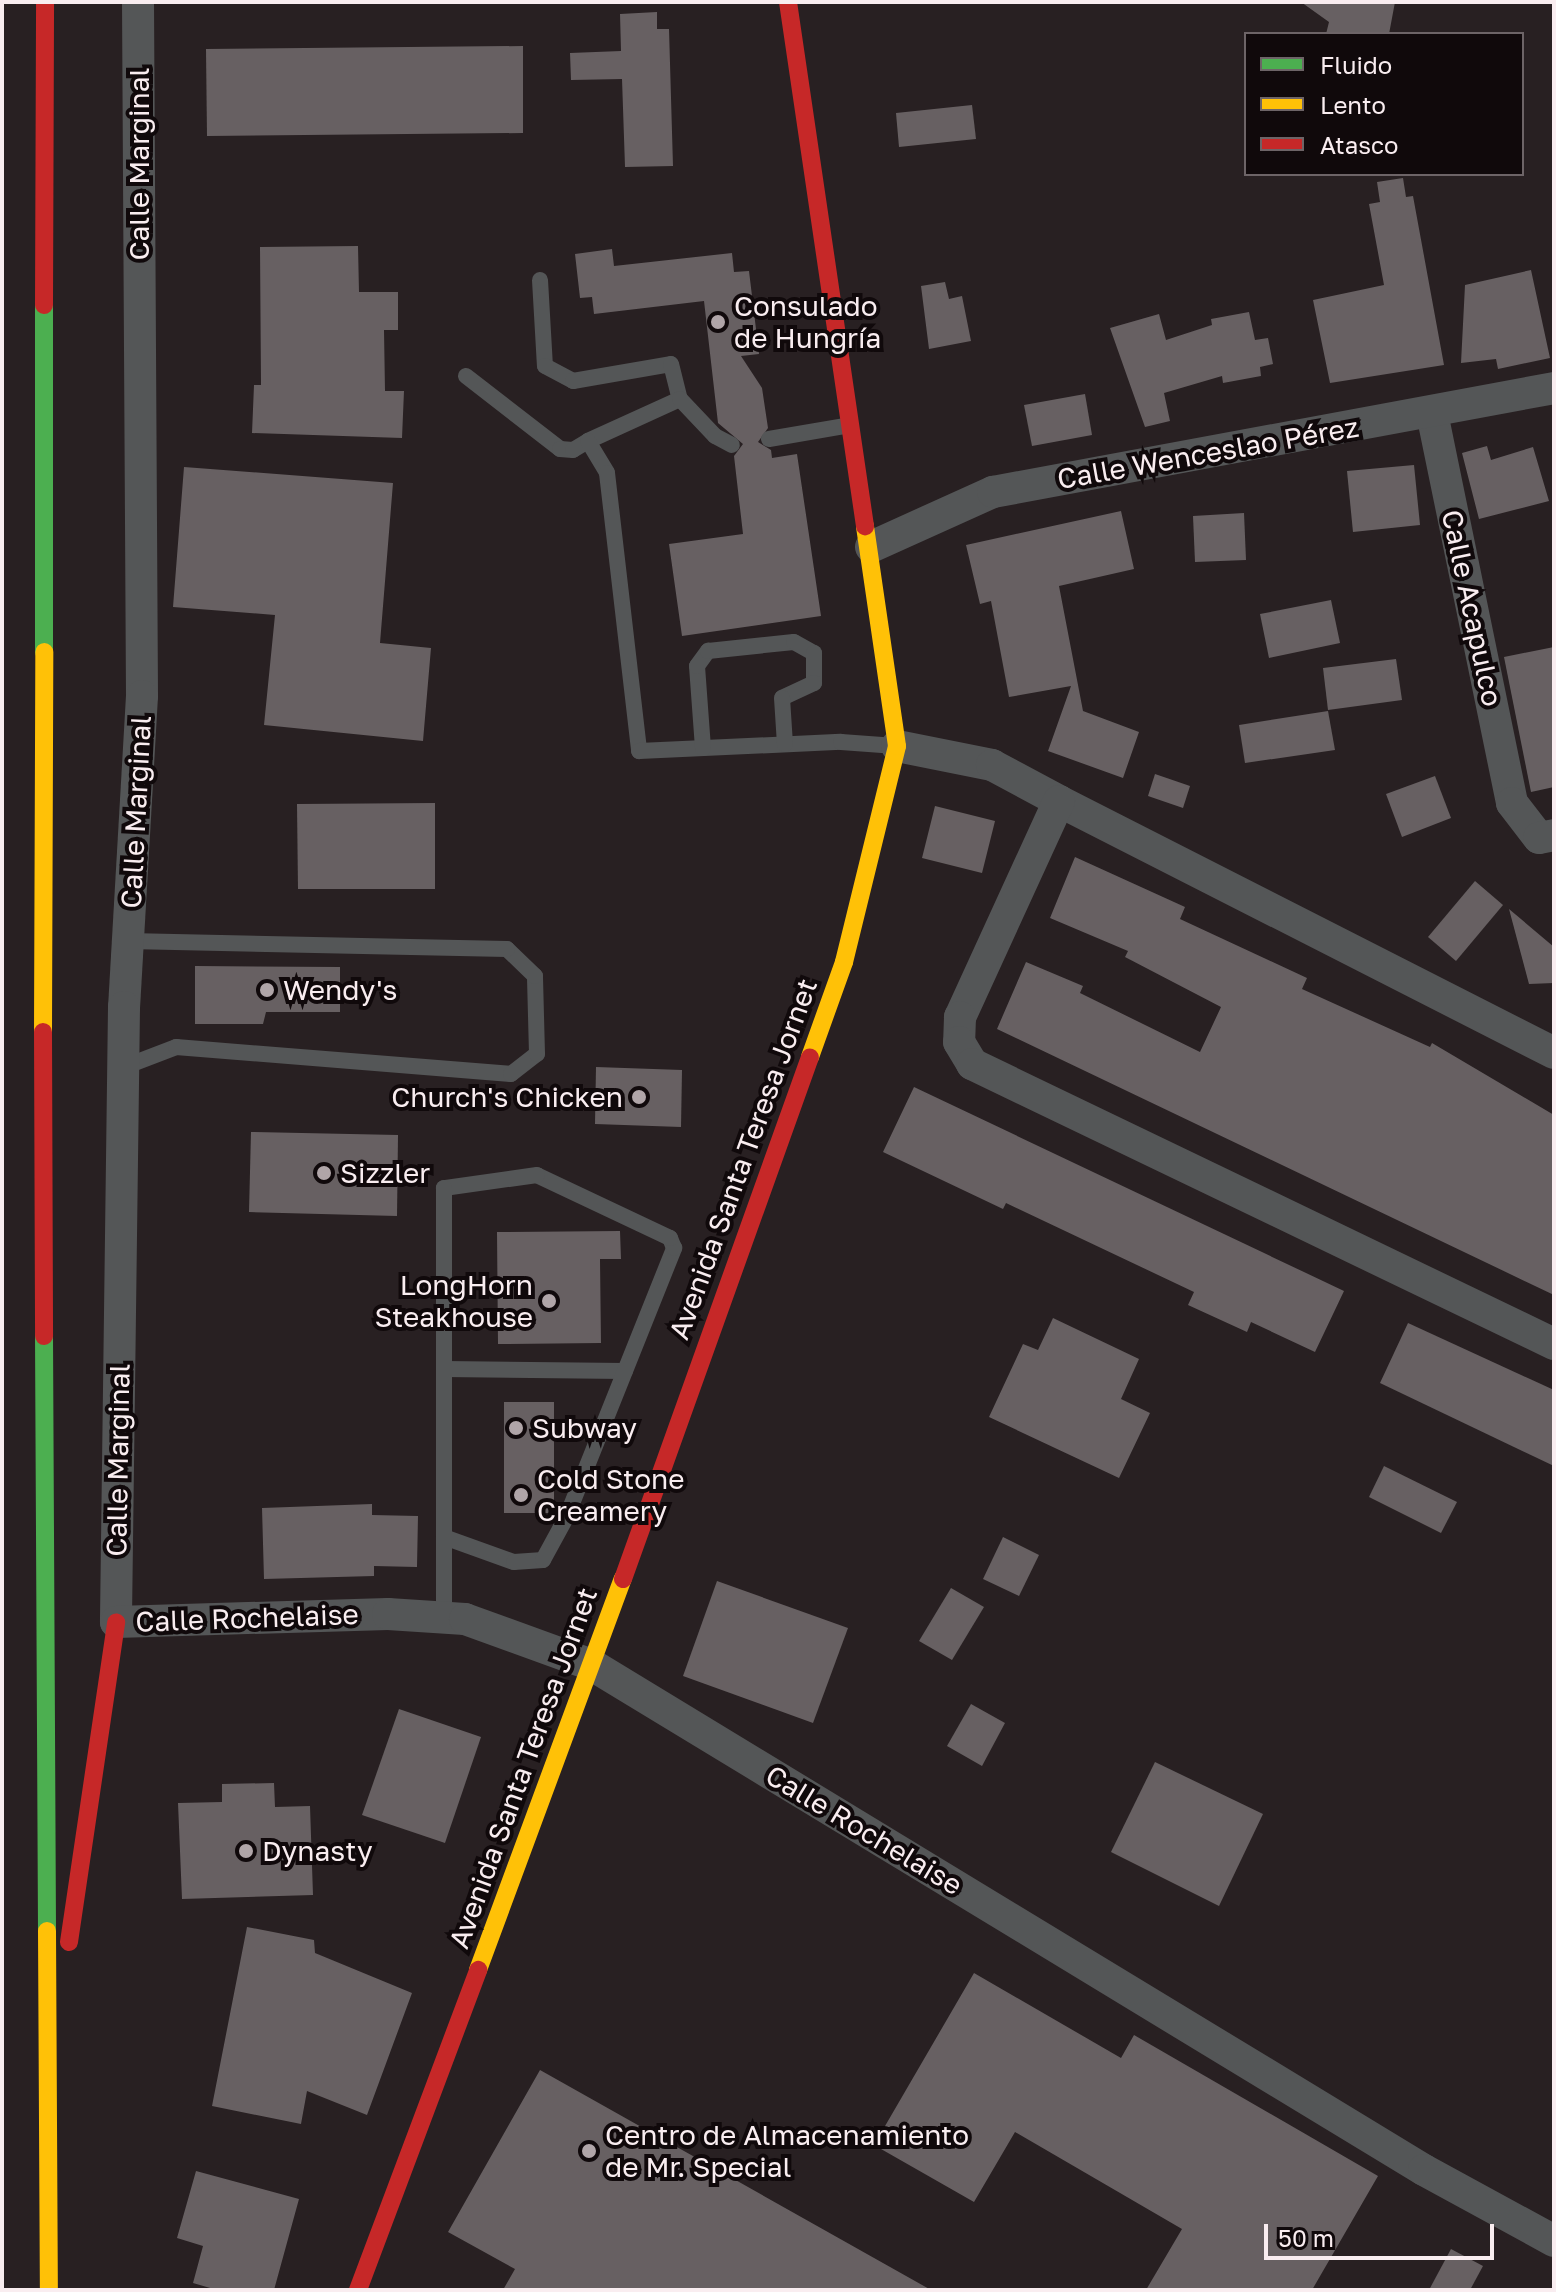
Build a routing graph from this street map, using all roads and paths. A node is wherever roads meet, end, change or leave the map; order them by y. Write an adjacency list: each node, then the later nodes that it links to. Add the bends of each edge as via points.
1 (45, 2): 29 (main road)
2 (138, 2): 19 (street, Calle Marginal, via 142,696)
3 (788, 2): 9 (main road, Avenida Santa Teresa Jornet)
4 (540, 280): 7 (lane, via 545,366 573,381 671,364)
5 (466, 376): 11 (lane, via 560,449 573,450)
6 (1554, 388): 8 (street, Calle Wenceslao Pérez)
7 (680, 399): 11 (lane); 12 (lane, via 715,436)
8 (1432, 413): 13 (street, Calle Wenceslao Pérez, via 993,492); 18 (street, Calle Acapulco, via 1512,803 1539,838)
9 (852, 424): 10 (lane); 13 (main road, Avenida Santa Teresa Jornet)
10 (769, 439)
11 (588, 441): 16 (lane, via 607,473 639,751)
12 (732, 445)
13 (871, 547): 15 (main road, Avenida Santa Teresa Jornet)
14 (785, 744): 15 (lane); 16 (lane); 16 (lane, via 782,698 814,683 814,653 794,642 708,651 697,666)
15 (897, 746): 17 (street, via 992,765); 28 (main road, Avenida Santa Teresa Jornet, via 844,962)
16 (703, 748)
17 (1059, 801): 20 (street); 22 (street, via 960,1017 959,1042 972,1064)
18 (1554, 835)
19 (128, 941): 21 (street, Calle Marginal); 21 (lane, via 507,949 535,976 537,1054 511,1074 176,1047)
20 (1554, 1053)
21 (124, 1067): 27 (street, Calle Marginal)
22 (1554, 1344)
23 (444, 1369): 24 (lane); 24 (lane, via 444,1188 537,1175 670,1238 674,1248); 25 (lane)
24 (625, 1371): 25 (lane, via 567,1516 543,1560 514,1562)
25 (444, 1537): 26 (lane)
26 (444, 1618): 27 (street, Calle Rochelaise, via 388,1614); 28 (street, Calle Rochelaise, via 465,1619)
27 (116, 1622): 29 (main road)
28 (592, 1665): 30 (street, Calle Rochelaise, via 1424,2170); 32 (main road, Avenida Santa Teresa Jornet)
29 (48, 2086): 31 (main road)
30 (1554, 2241)
31 (49, 2290)
32 (358, 2290)

